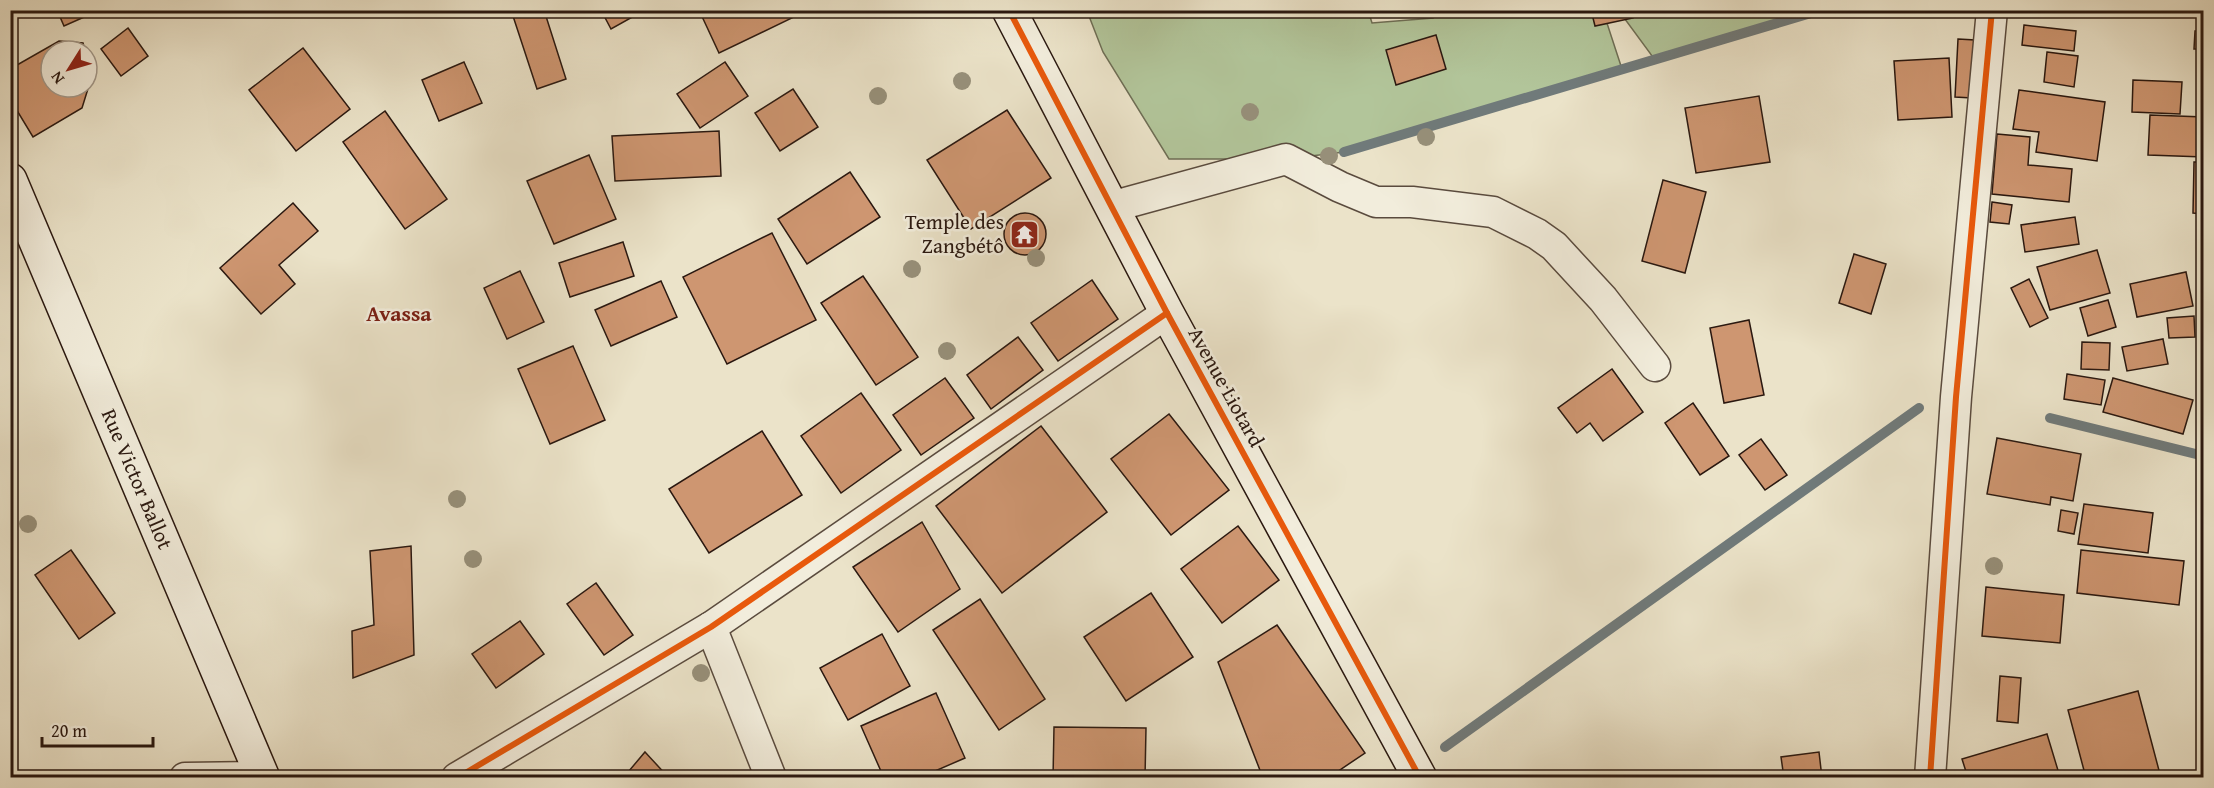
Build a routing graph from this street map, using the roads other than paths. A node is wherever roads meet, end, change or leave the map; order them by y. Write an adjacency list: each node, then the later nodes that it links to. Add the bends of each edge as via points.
1 (1009, 10): 4 (street, Avenue Liotard)
2 (1992, 10): 13 (street, via 1956,397)
3 (10, 180): 9 (street, Rue Victor Ballot)
4 (1111, 207): 5 (street, Avenue Liotard); 6 (street, via 1286,159 1376,202 1412,202 1493,212 1554,246 1603,299)
5 (1167, 313): 7 (street); 12 (street, Avenue Liotard)
6 (1654, 366)
7 (711, 627): 10 (street); 11 (street)
8 (185, 777): 9 (street)
9 (263, 777)
10 (458, 777)
11 (771, 777)
12 (1420, 777)
13 (1930, 777)

